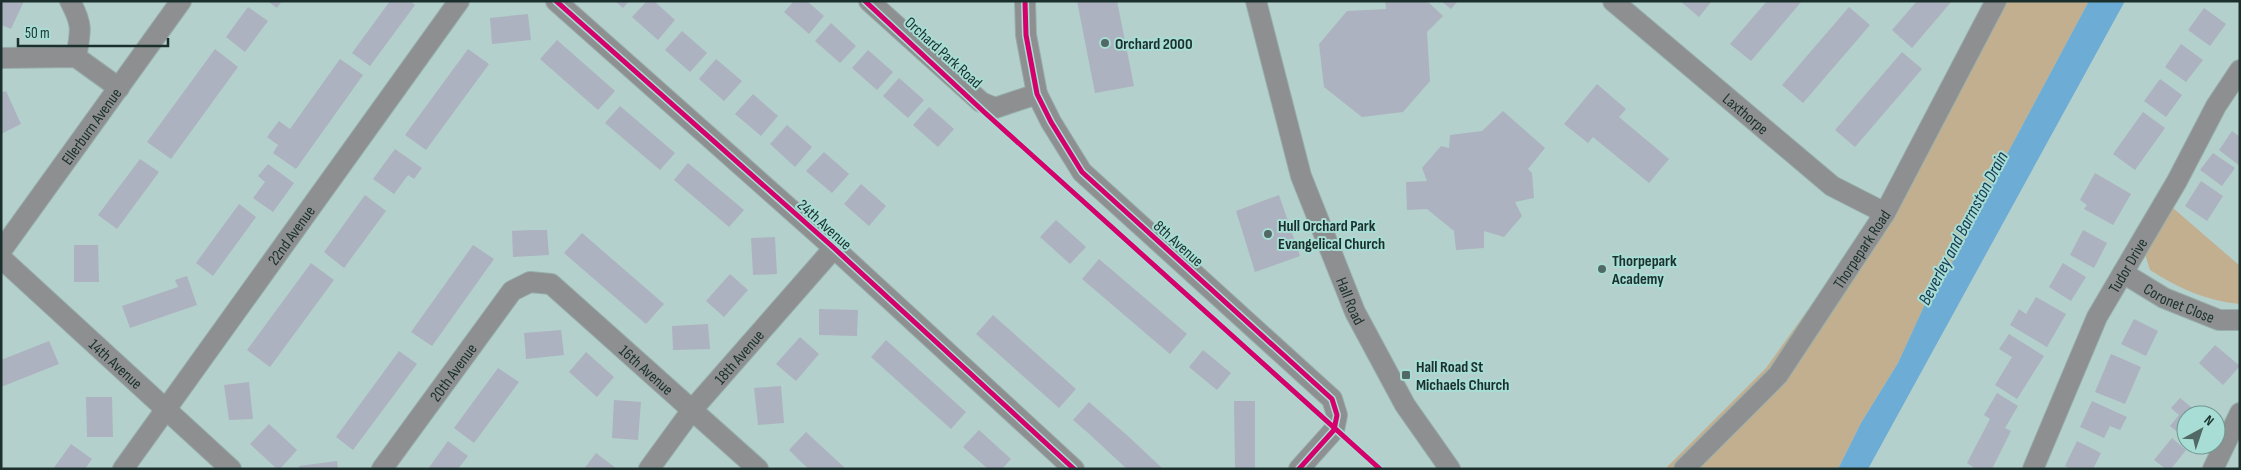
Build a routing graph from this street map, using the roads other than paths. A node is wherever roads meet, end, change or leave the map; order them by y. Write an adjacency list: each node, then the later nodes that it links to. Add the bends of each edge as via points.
1 (70, 1): 10 (street, via 80,19 81,34)
2 (181, 1): 13 (street, Ellerburn Avenue)
3 (459, 1): 22 (street, 22nd Avenue)
4 (556, 1): 16 (street, 24th Avenue)
5 (869, 1): 14 (street, Orchard Park Road, via 981,102 995,108)
6 (1025, 1): 14 (street, 8th Avenue, via 1026,35)
7 (1256, 1): 32 (street, Hall Road, via 1301,176 1355,312 1405,405)
8 (1613, 1): 15 (street, Laxthorpe, via 1832,186)
9 (1996, 1): 15 (street, Thorpepark Road)
10 (76, 57): 11 (street); 13 (street)
11 (1, 58)
12 (2240, 70): 19 (street, Tudor Drive, via 2216,106)
13 (119, 88): 17 (street, Ellerburn Avenue)
14 (1037, 94): 31 (street, 8th Avenue, via 1082,172 1332,399 1337,415 1334,430)
15 (1885, 213): 33 (street, Thorpepark Road, via 1778,375)
16 (834, 248): 23 (street, 18th Avenue); 30 (street, 24th Avenue)
17 (1, 251)
18 (1, 258): 22 (street, 14th Avenue)
19 (2124, 273): 21 (street, Coronet Close, via 2164,298 2219,320); 34 (street, Tudor Drive, via 2097,317)
20 (530, 282): 23 (street, 16th Avenue, via 551,284); 27 (street, 20th Avenue, via 512,291)
21 (2240, 320)
22 (166, 410): 25 (street, 22nd Avenue); 26 (street, 14th Avenue)
23 (692, 410): 28 (street, 18th Avenue); 29 (street, 16th Avenue)
24 (2240, 413): 35 (street)
25 (123, 469)
26 (231, 469)
27 (382, 469)
28 (649, 469)
29 (758, 469)
30 (1074, 469)
31 (1299, 469)
32 (1450, 469)
33 (1684, 469)
34 (2033, 469)
35 (2213, 469)

